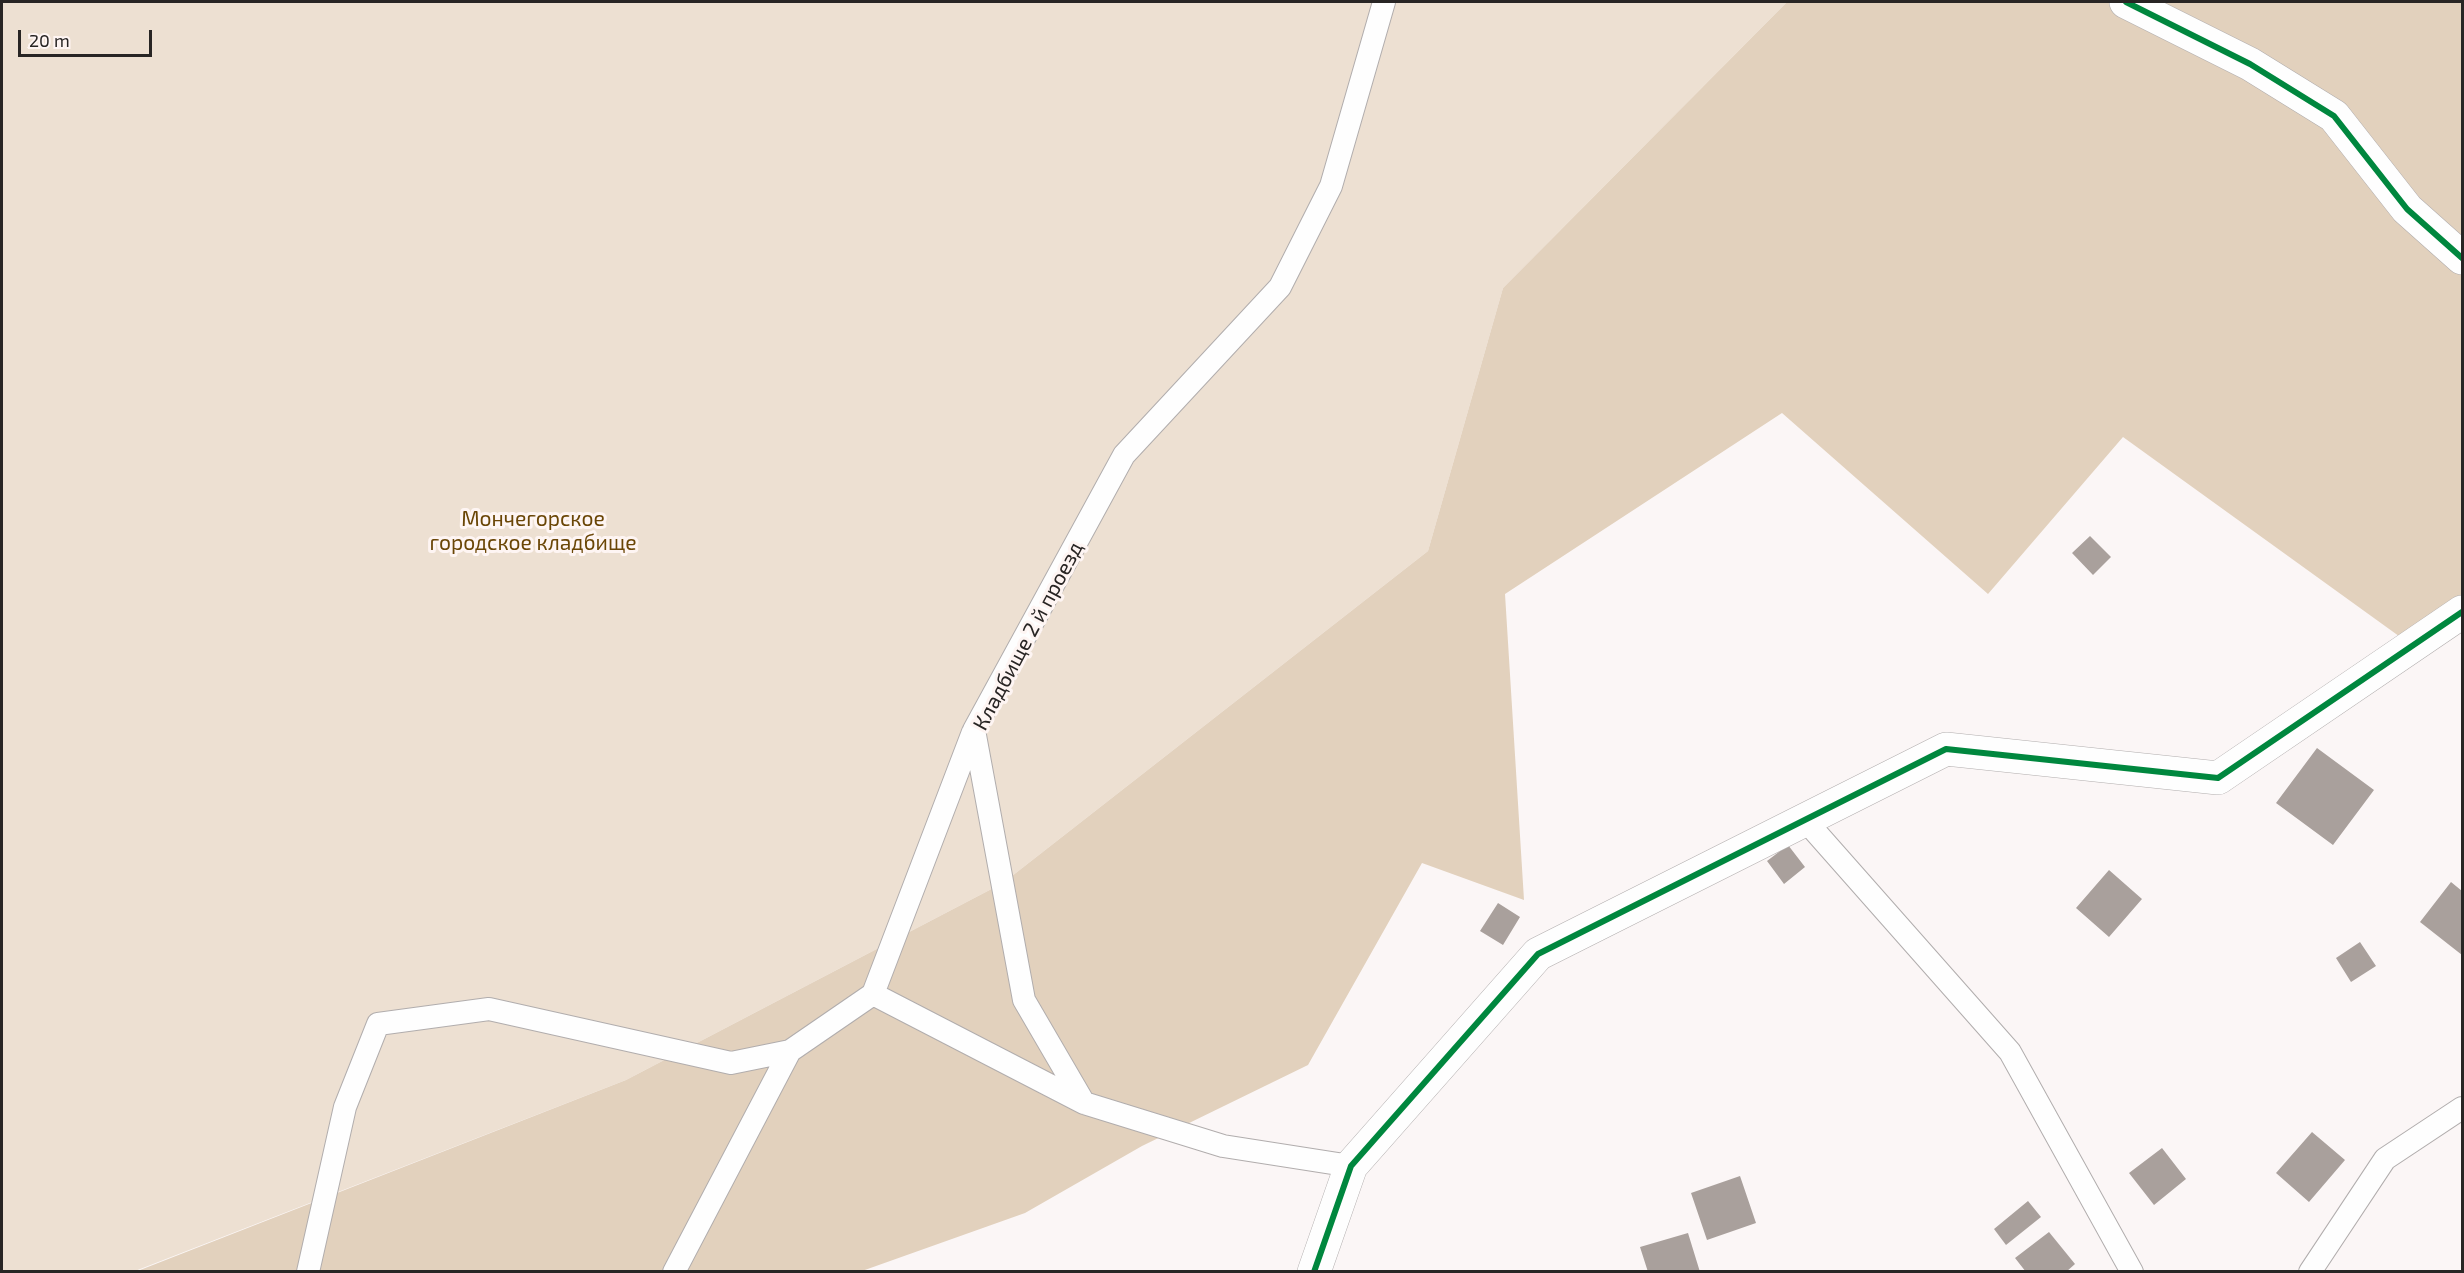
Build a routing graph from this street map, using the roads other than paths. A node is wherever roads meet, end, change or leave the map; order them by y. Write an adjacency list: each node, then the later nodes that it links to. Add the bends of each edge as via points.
1 (1384, 2): 5 (lane, Кладбище 2 й проезд, via 1331,186 1280,287 1124,455)
2 (2126, 2): 3 (street, via 2250,64 2334,116 2407,209)
3 (2463, 258)
4 (2463, 612): 6 (street, via 2218,778 1946,749)
5 (974, 730): 7 (lane); 9 (lane, Кладбище 2 й проезд, via 1024,1000)
6 (1805, 820): 11 (street, via 1538,954); 15 (lane, via 2010,1052)
7 (873, 994): 8 (lane); 9 (lane)
8 (790, 1051): 12 (lane, via 730,1063 489,1009 378,1024 345,1107); 13 (lane)
9 (1084, 1103): 11 (lane, via 1223,1146)
10 (2463, 1108): 16 (lane, via 2385,1160)
11 (1351, 1166): 14 (street)
12 (308, 1272)
13 (674, 1272)
14 (1314, 1272)
15 (2132, 1272)
16 (2310, 1272)

